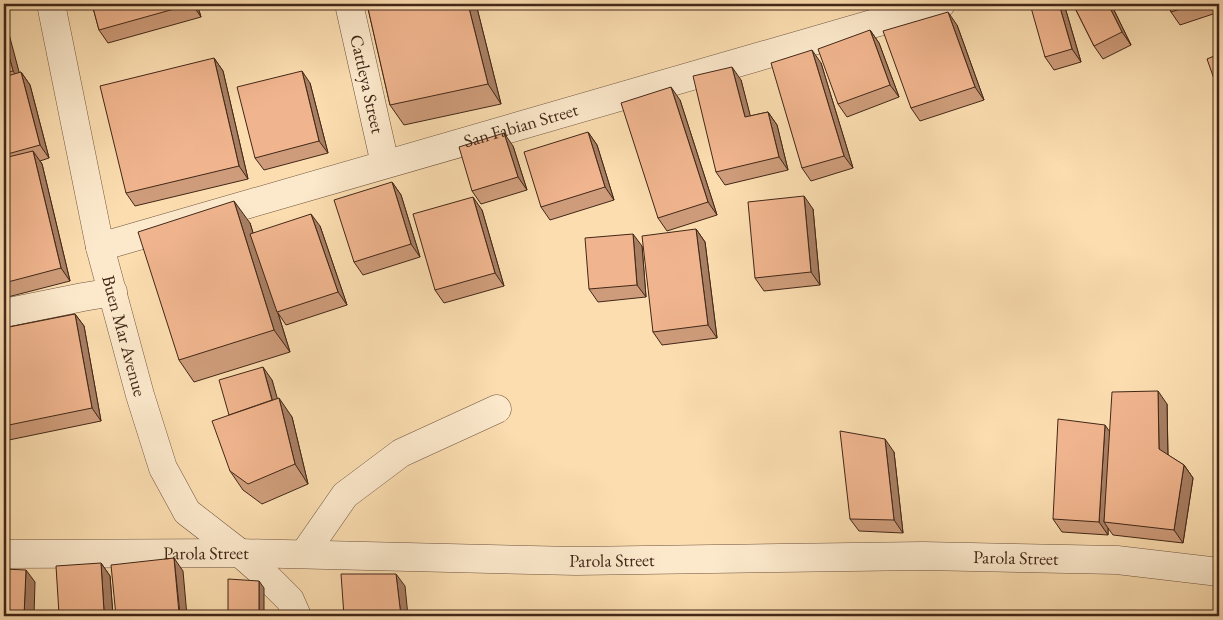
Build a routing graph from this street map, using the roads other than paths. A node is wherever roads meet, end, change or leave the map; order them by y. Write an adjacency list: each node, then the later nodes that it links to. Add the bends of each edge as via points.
1 (51, 4): 5 (street, Buen Mar Avenue)
2 (349, 4): 4 (street, Cattleya Street)
3 (941, 4): 4 (street, San Fabian Street)
4 (385, 164): 5 (street, San Fabian Street)
5 (100, 247): 6 (street, Buen Mar Avenue)
6 (113, 292): 7 (street); 9 (street, Buen Mar Avenue, via 163,468 187,512)
7 (4, 312)
8 (497, 409): 11 (street, via 401,453 345,496)
9 (240, 552): 10 (street, Parola Street); 11 (street, Parola Street); 13 (street, Buen Mar Avenue, via 290,600)
10 (4, 554)
11 (304, 554): 12 (street, Parola Street, via 576,561 922,556 1117,560)
12 (1219, 572)
13 (297, 616)

